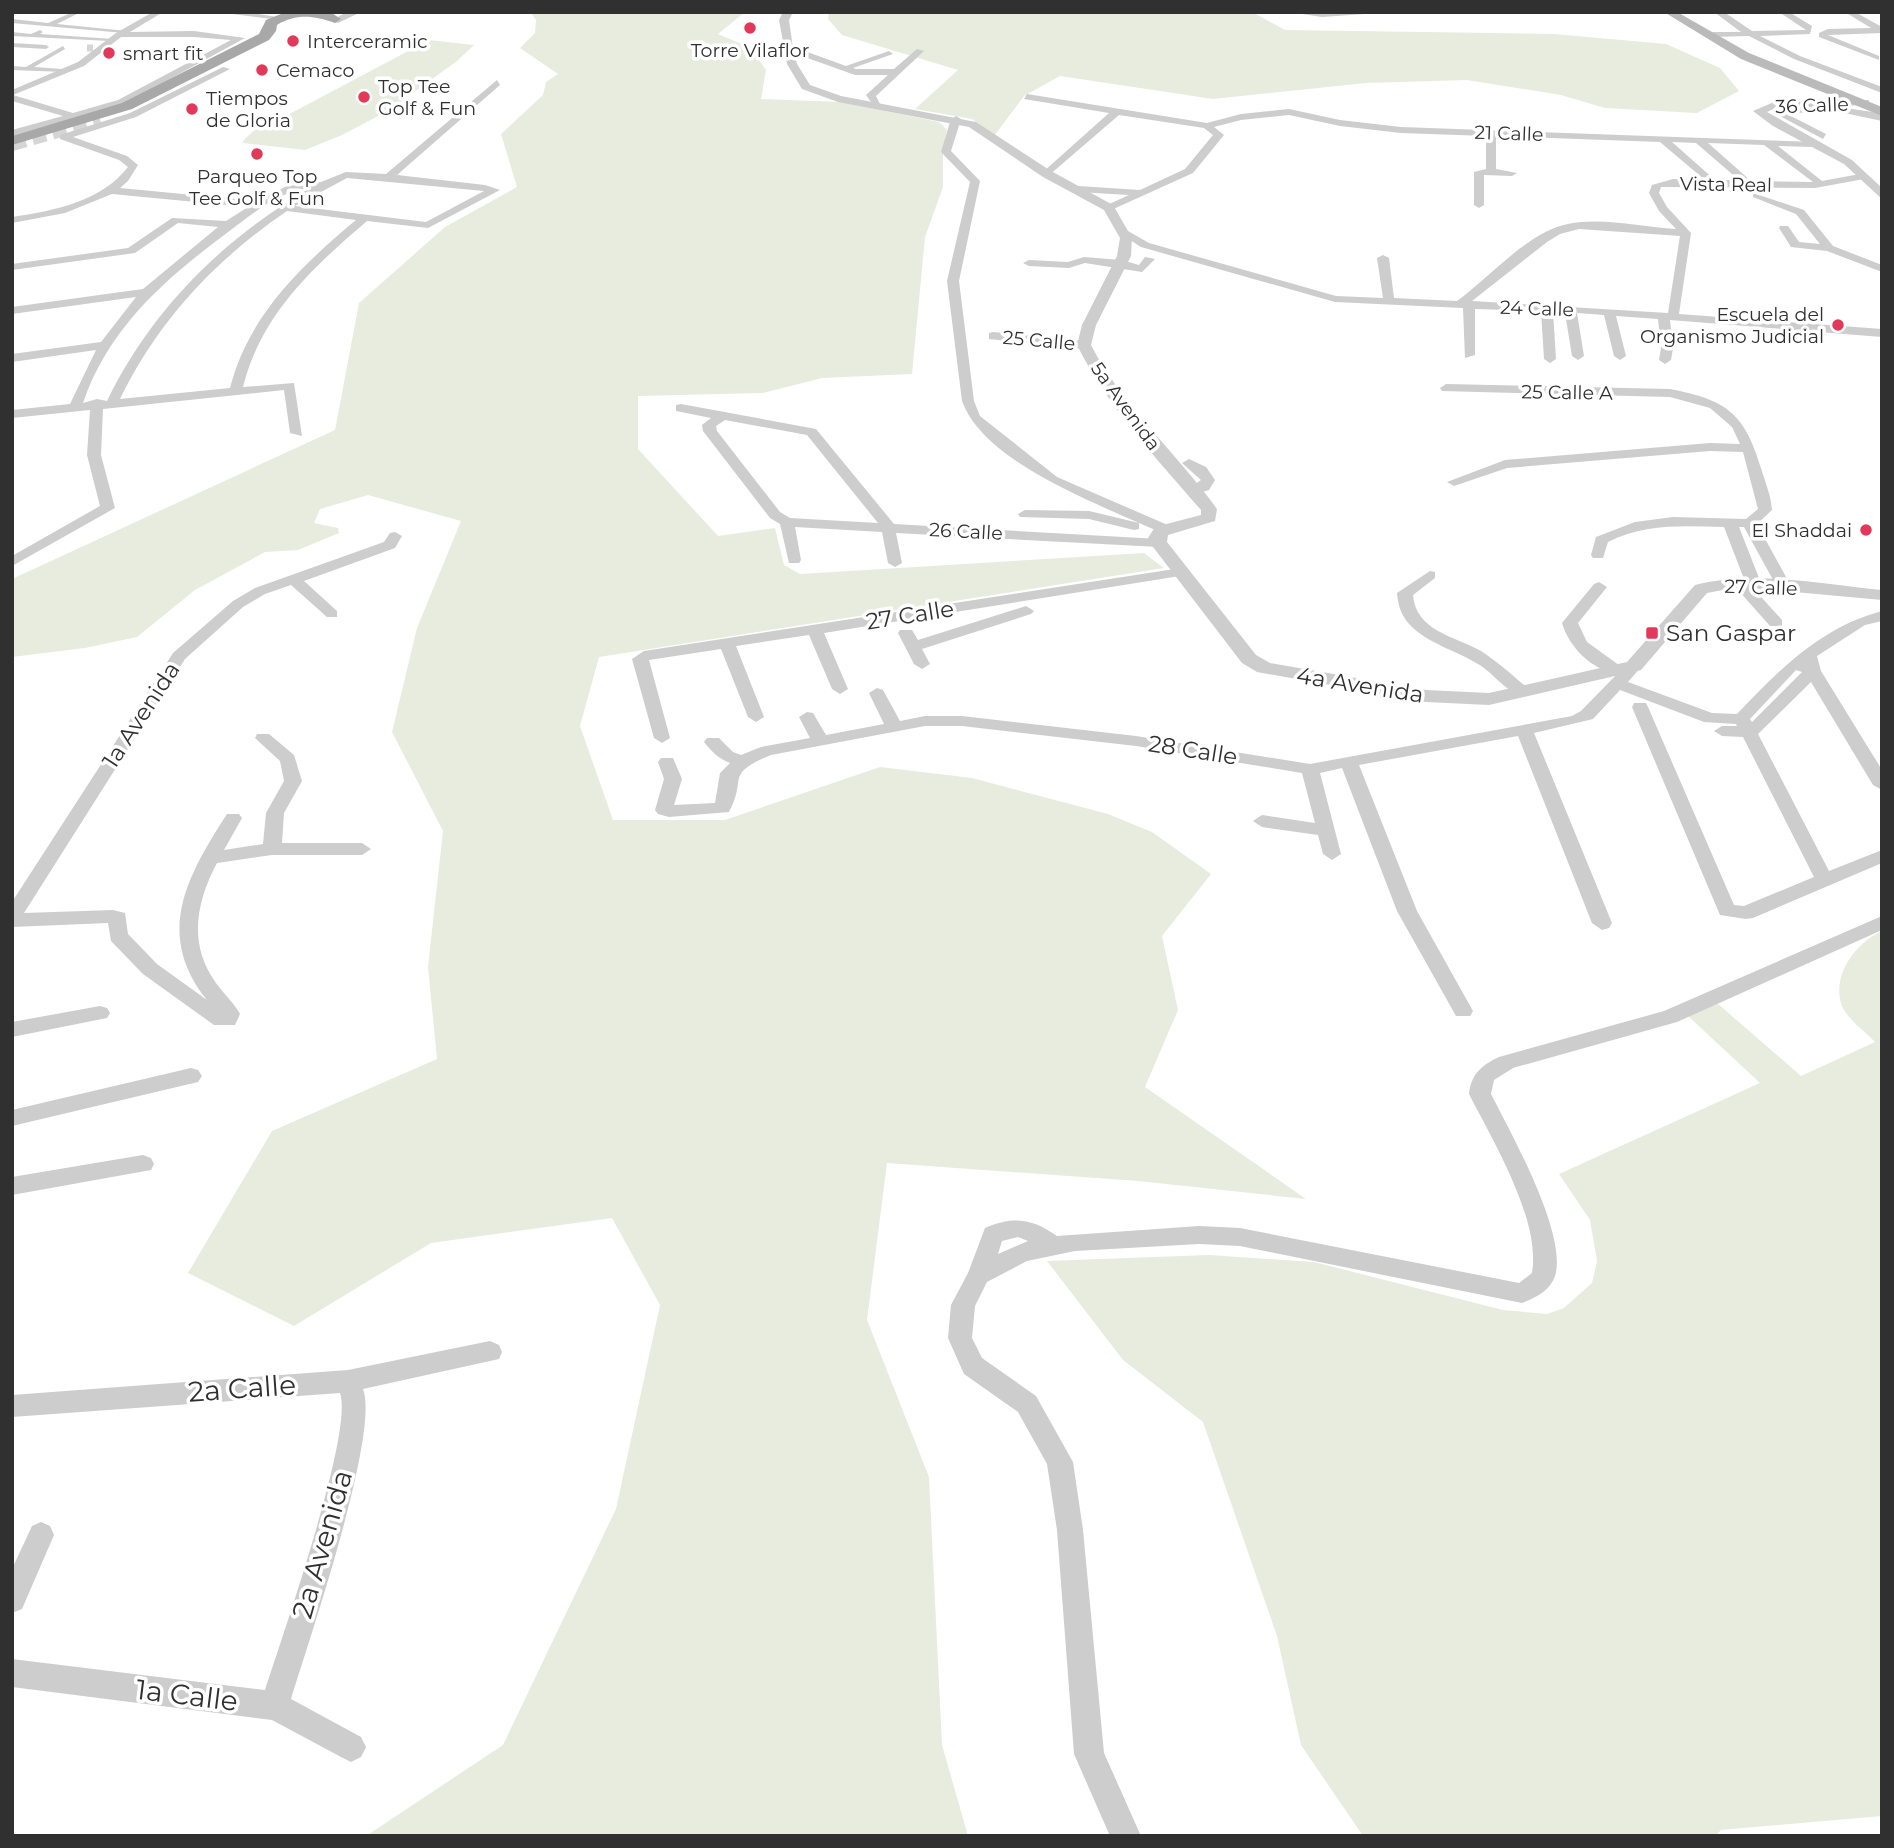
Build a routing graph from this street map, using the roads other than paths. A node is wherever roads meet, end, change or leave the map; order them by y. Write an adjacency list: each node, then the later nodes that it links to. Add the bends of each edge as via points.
1 (78, 12): 19 (street)
2 (159, 12): 27 (street)
3 (220, 12): 18 (street)
4 (356, 12): 16 (street)
5 (788, 12): 37 (street, via 784,20)
6 (1293, 12): 14 (street)
7 (1389, 12): 14 (street)
8 (1669, 12): 55 (main road, via 1745,57)
9 (1680, 12): 28 (main road)
10 (1718, 12): 24 (street)
11 (1783, 12): 22 (street)
12 (1849, 12): 23 (street)
13 (308, 13): 16 (main road); 18 (main road)
14 (1324, 14)
15 (26, 15): 17 (street)
16 (337, 17): 21 (main road)
17 (14, 19): 19 (street)
18 (276, 23): 44 (main road, via 264,37); 44 (main road, via 289,31)
19 (52, 26): 20 (street); 29 (street)
20 (86, 29): 27 (street); 31 (street)
21 (318, 29)
22 (1808, 30): 24 (street); 25 (street)
23 (1881, 30): 25 (street)
24 (1749, 32): 28 (street); 52 (street)
25 (1825, 33): 41 (street, via 1861,52)
26 (12, 34): 29 (street)
27 (118, 35): 31 (street); 45 (street, via 241,38); 49 (street, via 81,64)
28 (1713, 35): 55 (main road)
29 (32, 36): 30 (street)
30 (42, 38): 31 (street); 33 (street)
31 (68, 39): 34 (street)
32 (12, 46): 33 (street)
33 (26, 46): 34 (street); 40 (street)
34 (54, 47): 35 (street)
35 (64, 48): 36 (street); 43 (street)
36 (73, 48)
37 (788, 48): 47 (street); 57 (street, via 806,87)
38 (920, 51): 50 (street)
39 (889, 54): 47 (street)
40 (13, 55)
41 (1879, 55)
42 (37, 56): 43 (street)
43 (49, 56): 48 (street)
44 (225, 62): 45 (main road); 56 (main road); 58 (main road)
45 (189, 65): 58 (street)
46 (12, 68): 48 (street)
47 (845, 68): 50 (street)
48 (27, 69): 49 (street)
49 (62, 71): 53 (street)
50 (895, 72): 57 (street, via 871,95)
51 (497, 83): 51 (street, via 507,78 485,78); 76 (street)
52 (1882, 90)
53 (12, 95): 61 (street)
54 (1027, 97): 60 (street, 21 Calle)
55 (1860, 103): 59 (main road); 70 (street, 36 Calle, via 1760,109 1766,117)
56 (147, 106): 58 (main road); 63 (main road); 67 (street)
57 (876, 106): 64 (street)
58 (121, 109): 61 (street); 71 (main road)
59 (1882, 110)
60 (1116, 112): 65 (street, 21 Calle); 75 (street)
61 (75, 116): 71 (street)
62 (1882, 118): 70 (street, via 1849,109 1779,113)
63 (100, 119)
64 (956, 119): 75 (street, via 980,128); 142 (street, 4a Avenida, via 946,152 975,181 953,281 974,417 1052,480)
65 (1207, 126): 66 (street, 21 Calle, via 1289,112 1401,130); 84 (street, via 1219,135 1209,149 1189,170)
66 (1490, 133): 68 (street, 21 Calle); 73 (street)
67 (63, 137): 71 (main road); 82 (street, via 133,164 130,174)
68 (1660, 138): 69 (street, 21 Calle); 78 (street)
69 (1697, 139): 72 (street, 21 Calle); 80 (street)
70 (1818, 140): 72 (street, 21 Calle); 77 (street, via 1848,162)
71 (14, 141)
72 (1765, 141): 79 (street)
73 (1491, 172): 74 (street); 88 (street, via 1479,172)
74 (1512, 173)
75 (1046, 174): 83 (street)
76 (387, 178): 81 (street, via 351,173); 91 (street, via 495,190 428,225)
77 (1854, 178): 86 (street); 96 (street, Vista Real, via 1815,185 1657,185 1654,193 1663,209)
78 (1710, 179)
79 (1817, 180)
80 (1746, 181)
81 (325, 185): 87 (street, via 291,188); 89 (street)
82 (109, 188): 87 (street); 92 (street, via 67,210)
83 (1078, 189): 84 (street); 90 (street)
84 (1148, 191): 90 (street)
85 (1757, 195): 97 (street, via 1800,212)
86 (1882, 195)
87 (261, 205): 93 (street)
88 (1479, 205)
89 (286, 208): 91 (street); 126 (street, via 213,262 167,309 138,350)
90 (1109, 208): 95 (street)
91 (365, 218): 125 (street, via 300,275 274,305 247,352)
92 (12, 220)
93 (231, 225): 103 (street, via 176,220 131,251); 105 (street)
94 (1784, 228): 97 (street, via 1796,246)
95 (1124, 233): 100 (street, 24 Calle, via 1145,245); 101 (street)
96 (1686, 233): 107 (street, via 1567,227 1527,252); 112 (street)
97 (1829, 248): 104 (street)
98 (1384, 258): 106 (street)
99 (1149, 259): 101 (street, via 1144,268)
100 (1196, 260): 101 (street, 24 Calle, via 1157,254); 106 (street, 24 Calle, via 1335,299)
101 (1121, 262): 102 (street, via 1084,260 1070,270); 115 (street, 5a Avenida, via 1089,325)
102 (1029, 263)
103 (12, 267)
104 (1882, 269)
105 (148, 292): 110 (street); 116 (street)
106 (1389, 302): 107 (street, 24 Calle)
107 (1464, 305): 108 (street, 24 Calle); 117 (street)
108 (1547, 308): 109 (street, 24 Calle); 121 (street)
109 (1570, 309): 111 (street, 24 Calle); 118 (street)
110 (12, 311)
111 (1609, 311): 112 (street, 24 Calle); 119 (street)
112 (1668, 316): 113 (street, 24 Calle); 122 (street)
113 (1882, 332)
114 (993, 336): 115 (street, 25 Calle)
115 (1084, 345): 136 (street, 5a Avenida, via 1101,374)
116 (105, 349): 120 (street); 123 (street); 128 (street, via 81,387)
117 (1469, 355)
118 (1578, 356)
119 (1620, 356)
120 (12, 358)
121 (1550, 359)
122 (1665, 360)
123 (12, 365)
124 (1446, 388): 133 (street, 25 Calle A, via 1688,396 1728,411)
125 (236, 391): 126 (street); 132 (street, via 290,386)
126 (113, 401): 127 (street)
127 (97, 403): 128 (street); 146 (street, via 94,455 108,508)
128 (76, 405): 130 (street)
129 (681, 408): 131 (street)
130 (12, 414)
131 (724, 415): 138 (street, via 709,425 710,431); 141 (street, via 811,432)
132 (297, 433)
133 (1746, 448): 135 (street, via 1505,464); 140 (street, 25 Calle A, via 1765,510)
134 (1189, 463): 136 (street, via 1208,480)
135 (1454, 482)
136 (1193, 491): 142 (street, 5a Avenida, via 1209,515 1203,522)
137 (1025, 514): 142 (street, via 1089,515)
138 (781, 519): 141 (street, 26 Calle); 145 (street)
139 (1730, 523): 140 (street); 144 (street, via 1640,526 1601,540); 151 (street)
140 (1749, 523): 152 (street)
141 (888, 526): 142 (street, 26 Calle); 147 (street)
142 (1161, 535): 148 (street, 4a Avenida)
143 (395, 536): 150 (street, 1a Avenida, via 390,545)
144 (1598, 555)
145 (794, 560)
146 (12, 562)
147 (895, 563)
148 (1181, 572): 155 (street, 27 Calle); 168 (street, 4a Avenida, via 1249,659 1264,668 1455,699 1489,699)
149 (1430, 575): 168 (street, via 1405,593 1404,604 1414,618 1440,640 1480,658)
150 (293, 579): 156 (street); 194 (street, 1a Avenida, via 238,604 179,656)
151 (1746, 583): 152 (street, 27 Calle); 158 (street); 166 (street, 27 Calle, via 1701,589)
152 (1783, 586): 154 (street, 27 Calle)
153 (1599, 587): 166 (street, via 1570,623 1572,635)
154 (1882, 595)
155 (1021, 604): 159 (street); 160 (street, 27 Calle); 164 (street, via 910,640)
156 (332, 614)
157 (1880, 620): 162 (street, via 1859,622)
158 (1776, 623)
159 (1038, 626)
160 (814, 631): 161 (street, 27 Calle); 167 (street)
161 (728, 645): 163 (street, 27 Calle); 171 (street)
162 (1801, 658): 165 (street); 173 (street)
163 (640, 659): 177 (street)
164 (922, 664)
165 (1814, 671): 173 (street); 184 (street)
166 (1619, 679): 168 (street, 4a Avenida); 170 (street); 173 (street, via 1710,718); 175 (street, 28 Calle, via 1587,715)
167 (839, 689)
168 (1523, 691)
169 (877, 694): 174 (street)
170 (1640, 707): 173 (street, via 1708,729); 193 (street, via 1727,910 1746,913)
171 (756, 717)
172 (807, 717): 178 (street)
173 (1746, 725): 193 (street)
174 (894, 726): 178 (street, 28 Calle); 183 (street, 28 Calle, via 962,722 1136,741)
175 (1525, 731): 181 (street, 28 Calle); 195 (street)
176 (263, 738): 188 (street, via 288,759 293,781 275,813)
177 (662, 738)
178 (820, 740): 182 (street, 28 Calle, via 767,751)
179 (713, 743): 182 (street)
180 (667, 762): 182 (street, via 673,779 664,810 669,811 723,808 729,773)
181 (1349, 763): 183 (street, 28 Calle); 197 (street, via 1407,911)
182 (738, 764)
183 (1310, 769): 187 (street)
184 (1882, 785)
185 (233, 818): 192 (street)
186 (1262, 821): 187 (street)
187 (1324, 830): 190 (street)
188 (272, 849): 189 (street); 192 (street)
189 (362, 849)
190 (1332, 854)
191 (1882, 856): 193 (street)
192 (210, 858): 194 (street, via 189,900 185,938 199,978 230,1014 228,1020 221,1020 150,969 118,936 118,918)
193 (1825, 881)
194 (14, 910)
195 (1602, 922)
196 (1882, 922): 212 (street, via 1670,1017 1506,1062 1488,1072 1480,1081 1480,1094 1524,1181 1544,1253 1544,1273 1522,1293 1240,1237 1199,1235 1053,1246 1022,1252 979,1275 963,1305 960,1339 973,1366 1027,1404 1060,1462 1089,1754)
197 (1463, 1011)
198 (100, 1013): 199 (street)
199 (12, 1030)
200 (191, 1076): 201 (street)
201 (12, 1118)
202 (143, 1164): 203 (street)
203 (12, 1186)
204 (480, 1354): 205 (street, 2a Calle)
205 (348, 1381): 206 (street, 2a Calle); 210 (street, 2a Avenida, via 355,1400 352,1435)
206 (12, 1406)
207 (41, 1535): 208 (street)
208 (12, 1600)
209 (12, 1673): 210 (street, 1a Calle)
210 (275, 1706): 211 (street, 1a Calle)
211 (351, 1747)
212 (1126, 1836)

